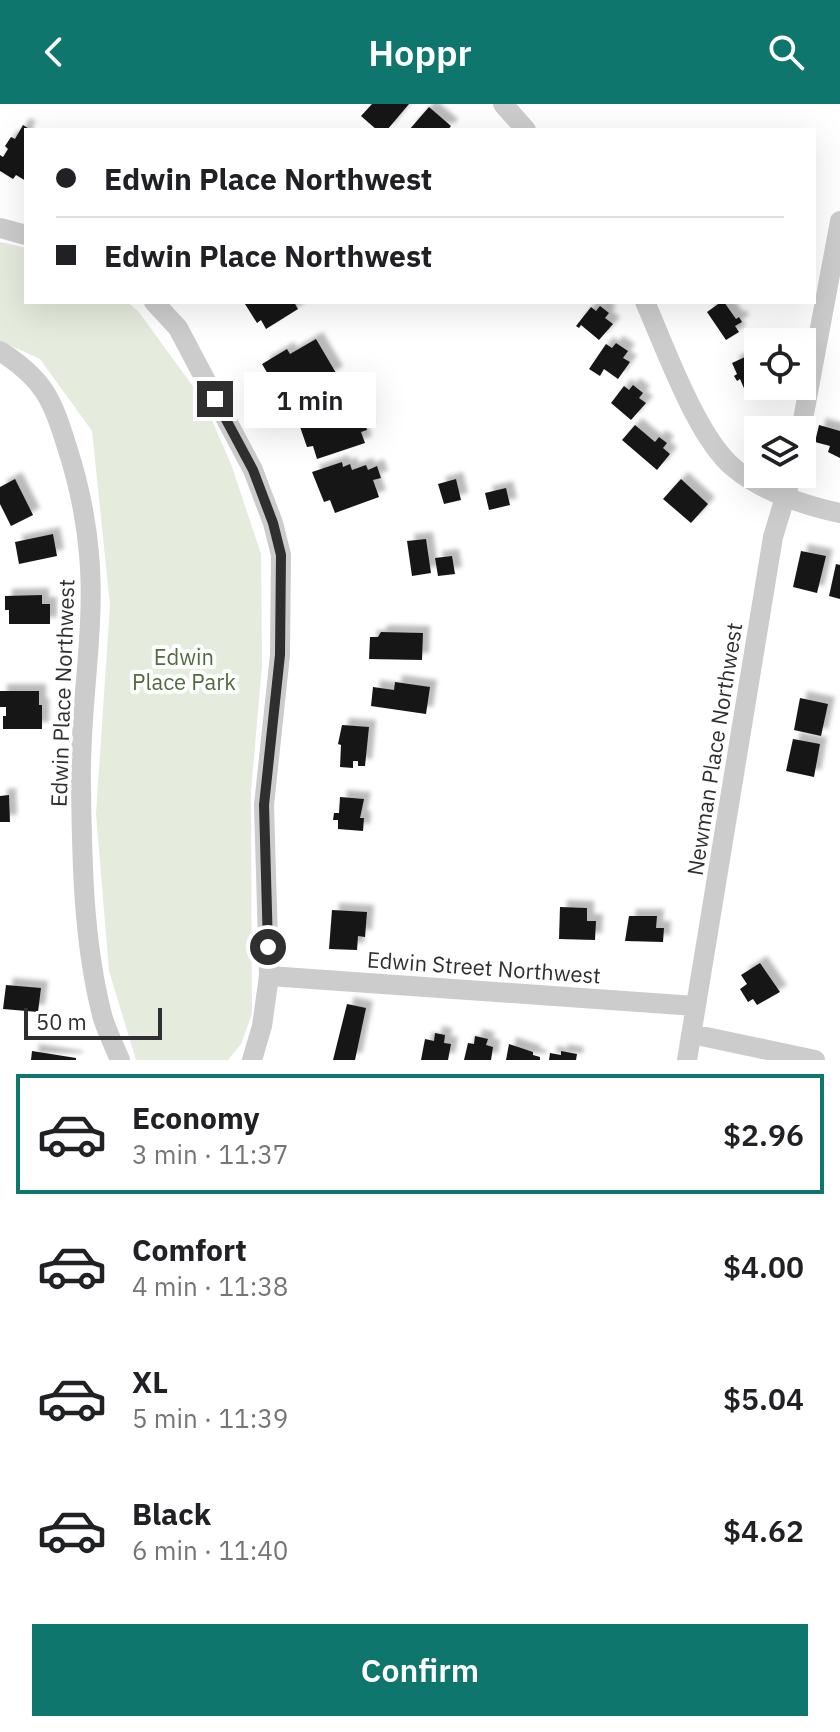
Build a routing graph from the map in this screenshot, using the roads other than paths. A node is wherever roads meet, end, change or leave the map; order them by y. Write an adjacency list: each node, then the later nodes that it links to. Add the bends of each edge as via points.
1 (503, 104): 2 (street)
2 (524, 128)
3 (840, 221): 9 (street)
4 (0, 228): 5 (street)
5 (24, 234)
6 (156, 304): 13 (street, via 178,328 253,470 281,555 280,655 264,805)
7 (646, 304): 11 (street, via 704,431 734,468)
8 (0, 351): 16 (street, Edwin Place Northwest, via 26,368 53,403 78,479 90,606 80,782 85,910 103,1017)
9 (804, 416)
10 (788, 488): 11 (street, Newman Place Northwest)
11 (786, 498): 12 (street); 14 (street, Newman Place Northwest, via 773,537)
12 (840, 513)
13 (269, 976): 14 (street, Edwin Street Northwest); 17 (street)
14 (695, 1006): 15 (street, Newman Place Northwest)
15 (692, 1034): 18 (street, Newman Place Northwest); 19 (street)
16 (120, 1060)
17 (252, 1060)
18 (687, 1060)
19 (815, 1060)

